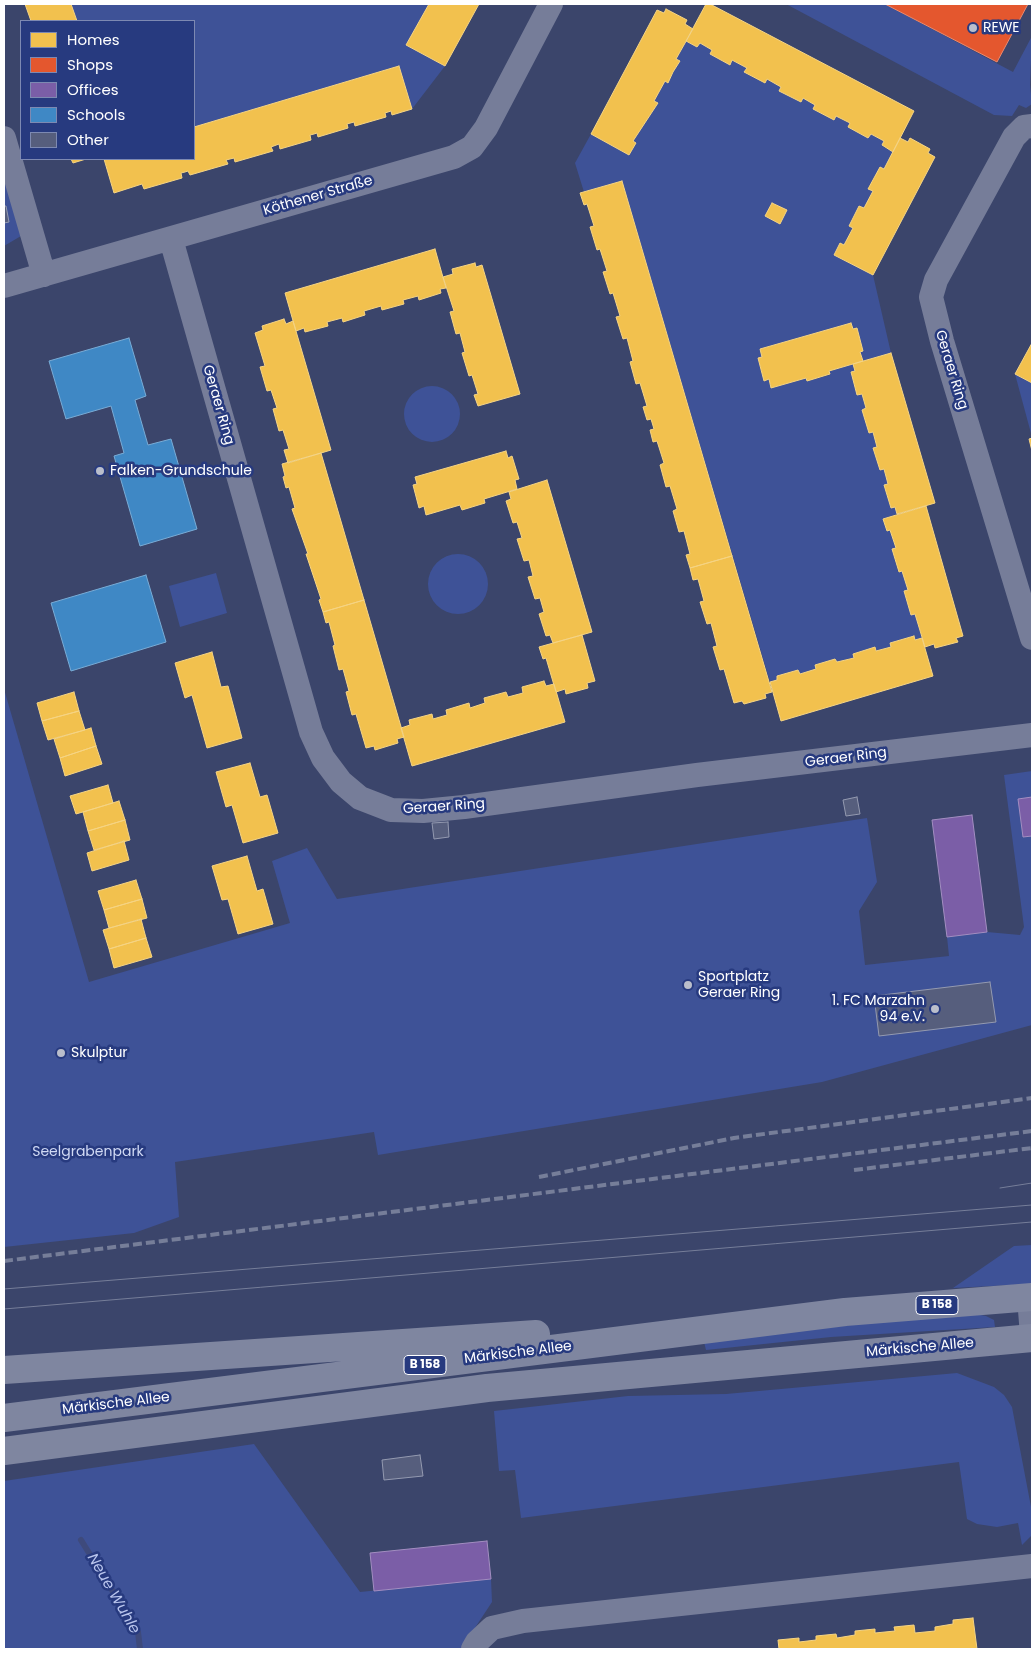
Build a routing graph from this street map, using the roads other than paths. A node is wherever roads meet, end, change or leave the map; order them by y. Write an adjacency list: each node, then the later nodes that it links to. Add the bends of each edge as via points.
1 (551, 4): 4 (street, Köthener Straße, via 486,128 472,146 454,157)
2 (1032, 126): 7 (street, Geraer Ring, via 1024,127 1014,137 936,280 931,297)
3 (4, 138): 5 (street)
4 (171, 239): 5 (street, Köthener Straße); 8 (street, Geraer Ring, via 311,732 322,758 341,782 360,798 391,810 423,811)
5 (44, 275): 6 (street, Köthener Straße)
6 (4, 286)
7 (1032, 638)
8 (1032, 734)
9 (1030, 1297): 10 (main road, Märkische Allee / B 158); 11 (street)
10 (845, 1312): 12 (main road); 13 (main road, Märkische Allee / B 158)
11 (1032, 1337): 14 (main road, Märkische Allee / B 158, via 487,1388)
12 (4, 1370)
13 (4, 1418)
14 (4, 1451)
15 (1032, 1566): 16 (street, via 523,1621 492,1628)
16 (475, 1646)

